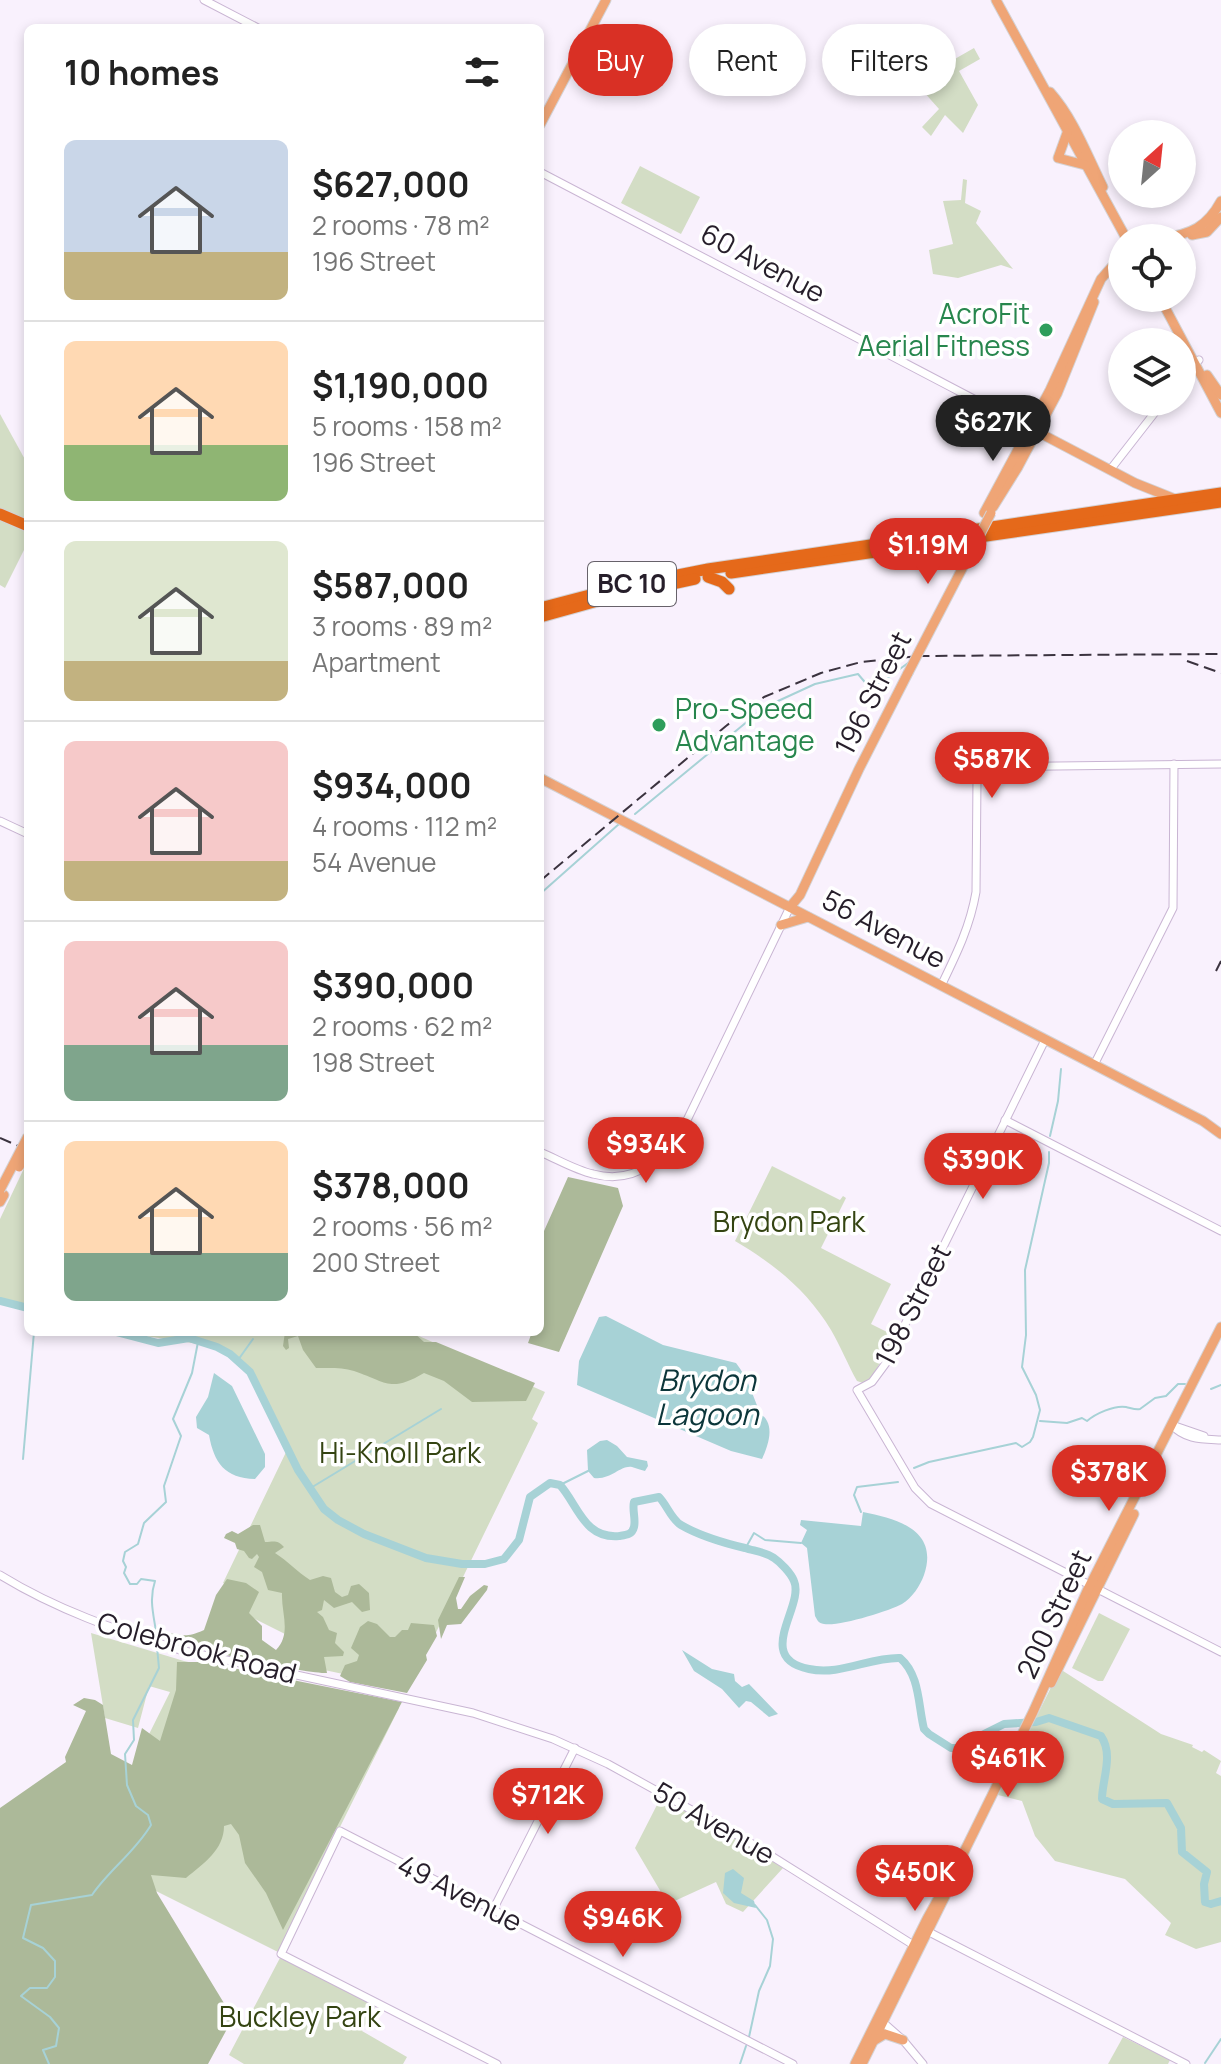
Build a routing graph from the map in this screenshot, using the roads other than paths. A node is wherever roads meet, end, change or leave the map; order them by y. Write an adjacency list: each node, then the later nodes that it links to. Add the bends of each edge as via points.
1 (204, 0): 4 (street)
2 (606, 0): 5 (main road)
3 (996, 0): 6 (main road)
4 (250, 24)
5 (544, 117)
6 (1070, 130): 7 (main road); 7 (main road, via 1058,158); 12 (main road, via 1097,170)
7 (1085, 165): 11 (main road)
8 (544, 174): 24 (street, 60 Avenue)
9 (1221, 201): 13 (main road, via 1207,223)
10 (1221, 217): 14 (main road)
11 (1117, 224)
12 (1119, 224)
13 (1196, 229)
14 (1196, 235)
15 (1108, 272): 17 (main road, 196 Street)
16 (1168, 312): 20 (main road)
17 (1087, 316): 18 (main road, 196 Street); 19 (main road, 196 Street)
18 (1075, 331): 19 (main road); 24 (main road, 196 Street)
19 (1077, 345): 24 (main road, 196 Street)
20 (1197, 361): 21 (main road); 22 (main road)
21 (1221, 395)
22 (1221, 413)
23 (1152, 416): 25 (street)
24 (1034, 430): 25 (main road, 60 Avenue); 42 (main road, 196 Street, bridge, via 905,673)
25 (1110, 470): 26 (main road, 60 Avenue)
26 (1135, 483): 28 (main road, 60 Avenue); 30 (main road, via 1145,493)
27 (1221, 493): 28 (highway, BC 10)
28 (1178, 499): 30 (highway, BC 10)
29 (1221, 502): 33 (highway, BC 10)
30 (1142, 504): 35 (highway, BC 10, via 691,572)
31 (0, 514): 32 (highway)
32 (24, 524)
33 (746, 571): 34 (highway, BC 10); 34 (highway, via 732,589)
34 (708, 577): 36 (highway, BC 10)
35 (544, 607)
36 (544, 616)
37 (1174, 764): 38 (street); 45 (street, via 988,766 979,771 976,892 967,933); 47 (street, via 1172,911)
38 (1221, 764)
39 (544, 780): 42 (main road, 56 Avenue)
40 (0, 821): 41 (street)
41 (24, 832)
42 (790, 907): 43 (main road, 56 Avenue); 44 (street, 196 Street)
43 (808, 917): 44 (main road); 45 (main road, 56 Avenue)
44 (781, 925): 53 (street, 196 Street, via 667,1152 653,1164 617,1176 590,1174)
45 (941, 986): 46 (main road, 56 Avenue)
46 (1045, 1040): 47 (main road, 56 Avenue); 48 (street, 198 Street)
47 (1094, 1065): 49 (main road, 56 Avenue)
48 (1005, 1120): 56 (street); 62 (street, 198 Street, via 886,1363 872,1382 857,1390 926,1500)
49 (1206, 1123): 50 (main road, 56 Avenue); 51 (main road, 56 Avenue)
50 (1221, 1128)
51 (1221, 1134)
52 (24, 1145): 55 (main road, bridge)
53 (544, 1154)
54 (24, 1156): 55 (main road, bridge)
55 (1, 1196)
56 (1221, 1231)
57 (1221, 1327): 59 (main road, 200 Street)
58 (1221, 1339): 59 (main road, 200 Street)
59 (1175, 1427): 60 (street, via 1191,1438); 62 (main road, 200 Street)
60 (1217, 1440)
61 (0, 1575): 64 (street, Colebrook Road, via 68,1612 152,1642)
62 (1094, 1586): 63 (street); 66 (main road, 200 Street)
63 (1221, 1652)
64 (402, 1697): 65 (street, 50 Avenue, via 486,1716)
65 (575, 1748): 68 (street); 70 (street, 50 Avenue, via 746,1840)
66 (964, 1852): 67 (main road, 200 Street); 69 (main road, 200 Street)
67 (940, 1893): 69 (main road); 70 (main road, 200 Street)
68 (493, 1910): 74 (street, 49 Avenue, via 340,1831 281,1954); 75 (street, 49 Avenue)
69 (929, 1932): 70 (main road, 200 Street); 79 (street)
70 (917, 1947): 71 (main road, 200 Street)
71 (881, 2020): 72 (main road, 200 Street); 73 (street); 76 (main road, 200 Street)
72 (875, 2040): 73 (main road, via 885,2034); 77 (main road, 200 Street)
73 (903, 2040): 78 (street)
74 (497, 2064)
75 (793, 2064)
76 (855, 2064)
77 (862, 2064)
78 (923, 2064)
79 (1186, 2064)

